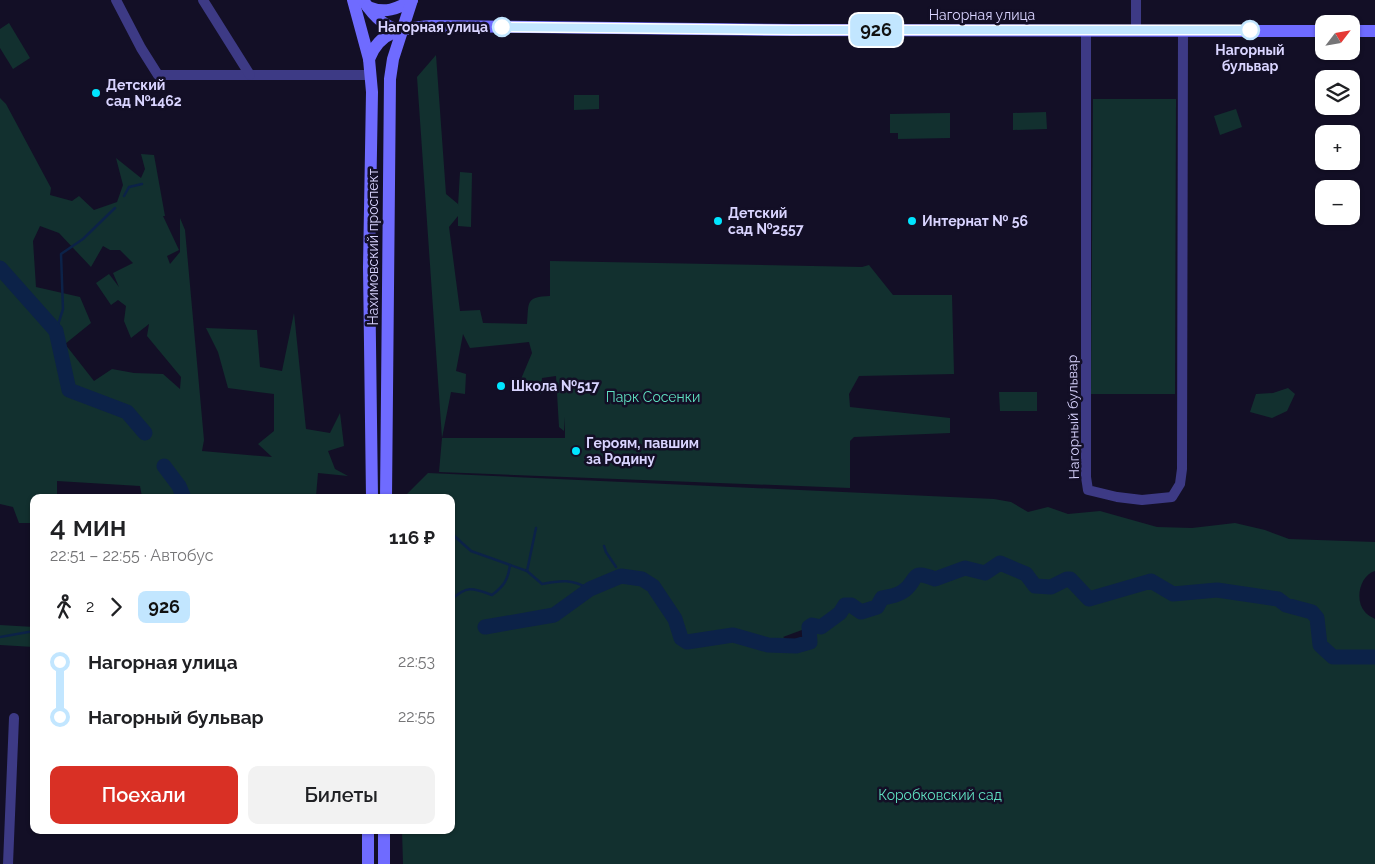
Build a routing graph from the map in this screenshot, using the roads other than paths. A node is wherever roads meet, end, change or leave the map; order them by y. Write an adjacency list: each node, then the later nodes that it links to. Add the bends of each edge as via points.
1 (116, 0): 17 (street, via 158,75)
2 (203, 0): 17 (street)
3 (353, 0): 15 (street, Нахимовский проспект)
4 (1136, 0): 11 (street)
5 (412, 1): 6 (street, via 390,11 375,10); 7 (street, via 420,18); 8 (street, Нахимовский проспект)
6 (365, 4): 8 (street, via 383,23)
7 (431, 26): 8 (street, Нагорная улица); 10 (street, Нагорная улица); 16 (street, via 405,34)
8 (401, 30): 15 (street, Нагорная улица, via 379,41); 16 (street, Нахимовский проспект)
9 (1183, 30): 10 (street, Нагорный бульвар, via 1182,470 1180,484 1172,497 1142,500 1088,490 1086,477); 11 (street, Нагорная улица); 12 (street, Нагорная улица)
10 (1086, 31): 11 (street, Нагорная улица)
11 (1136, 31)
12 (1315, 31)
13 (1360, 31): 14 (street)
14 (1375, 31)
15 (369, 59): 18 (street, Нахимовский проспект)
16 (392, 66): 20 (street, Нахимовский проспект, via 388,140)
17 (250, 75): 18 (street)
18 (371, 75): 19 (street, Нахимовский проспект)
19 (372, 494)
20 (386, 494)
21 (14, 718): 24 (street)
22 (368, 834): 25 (street)
23 (384, 834): 26 (street)
24 (8, 864)
25 (368, 864)
26 (384, 864)

